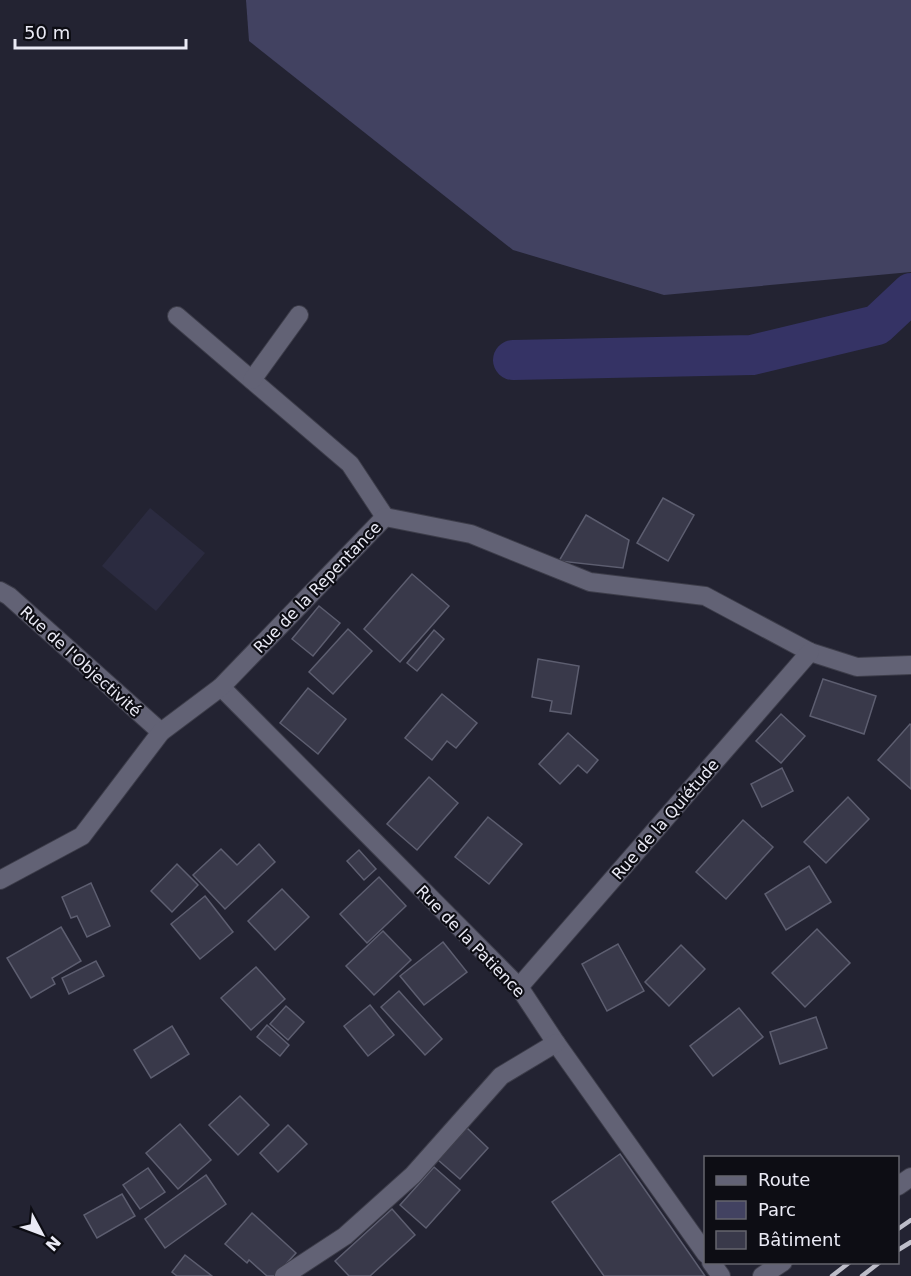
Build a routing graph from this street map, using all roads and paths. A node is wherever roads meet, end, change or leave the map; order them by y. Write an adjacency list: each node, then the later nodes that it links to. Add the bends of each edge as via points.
1 (299, 315): 3 (street)
2 (177, 316): 3 (street)
3 (252, 380): 4 (street, via 350,464)
4 (385, 517): 6 (street, Rue de la Repentance, via 471,534 590,582 705,596); 8 (street, Rue de la Repentance)
5 (0, 591): 9 (street, Rue de l'Objectivité)
6 (810, 652): 7 (street, Rue de la Repentance, via 857,667); 11 (street, Rue de la Quiétude)
7 (911, 665)
8 (221, 687): 9 (street, Rue de la Repentance); 11 (street, Rue de la Patience)
9 (161, 732): 10 (street, Rue de la Repentance, via 82,836)
10 (0, 880)
11 (519, 987): 12 (street, Rue de la Patience)
12 (556, 1042): 13 (street, Rue de la Patience); 16 (street, via 501,1076 404,1182 345,1236)
13 (704, 1253)
14 (712, 1264): 17 (street)
15 (781, 1264): 18 (street)
16 (284, 1276)
17 (721, 1276)
18 (762, 1276)

